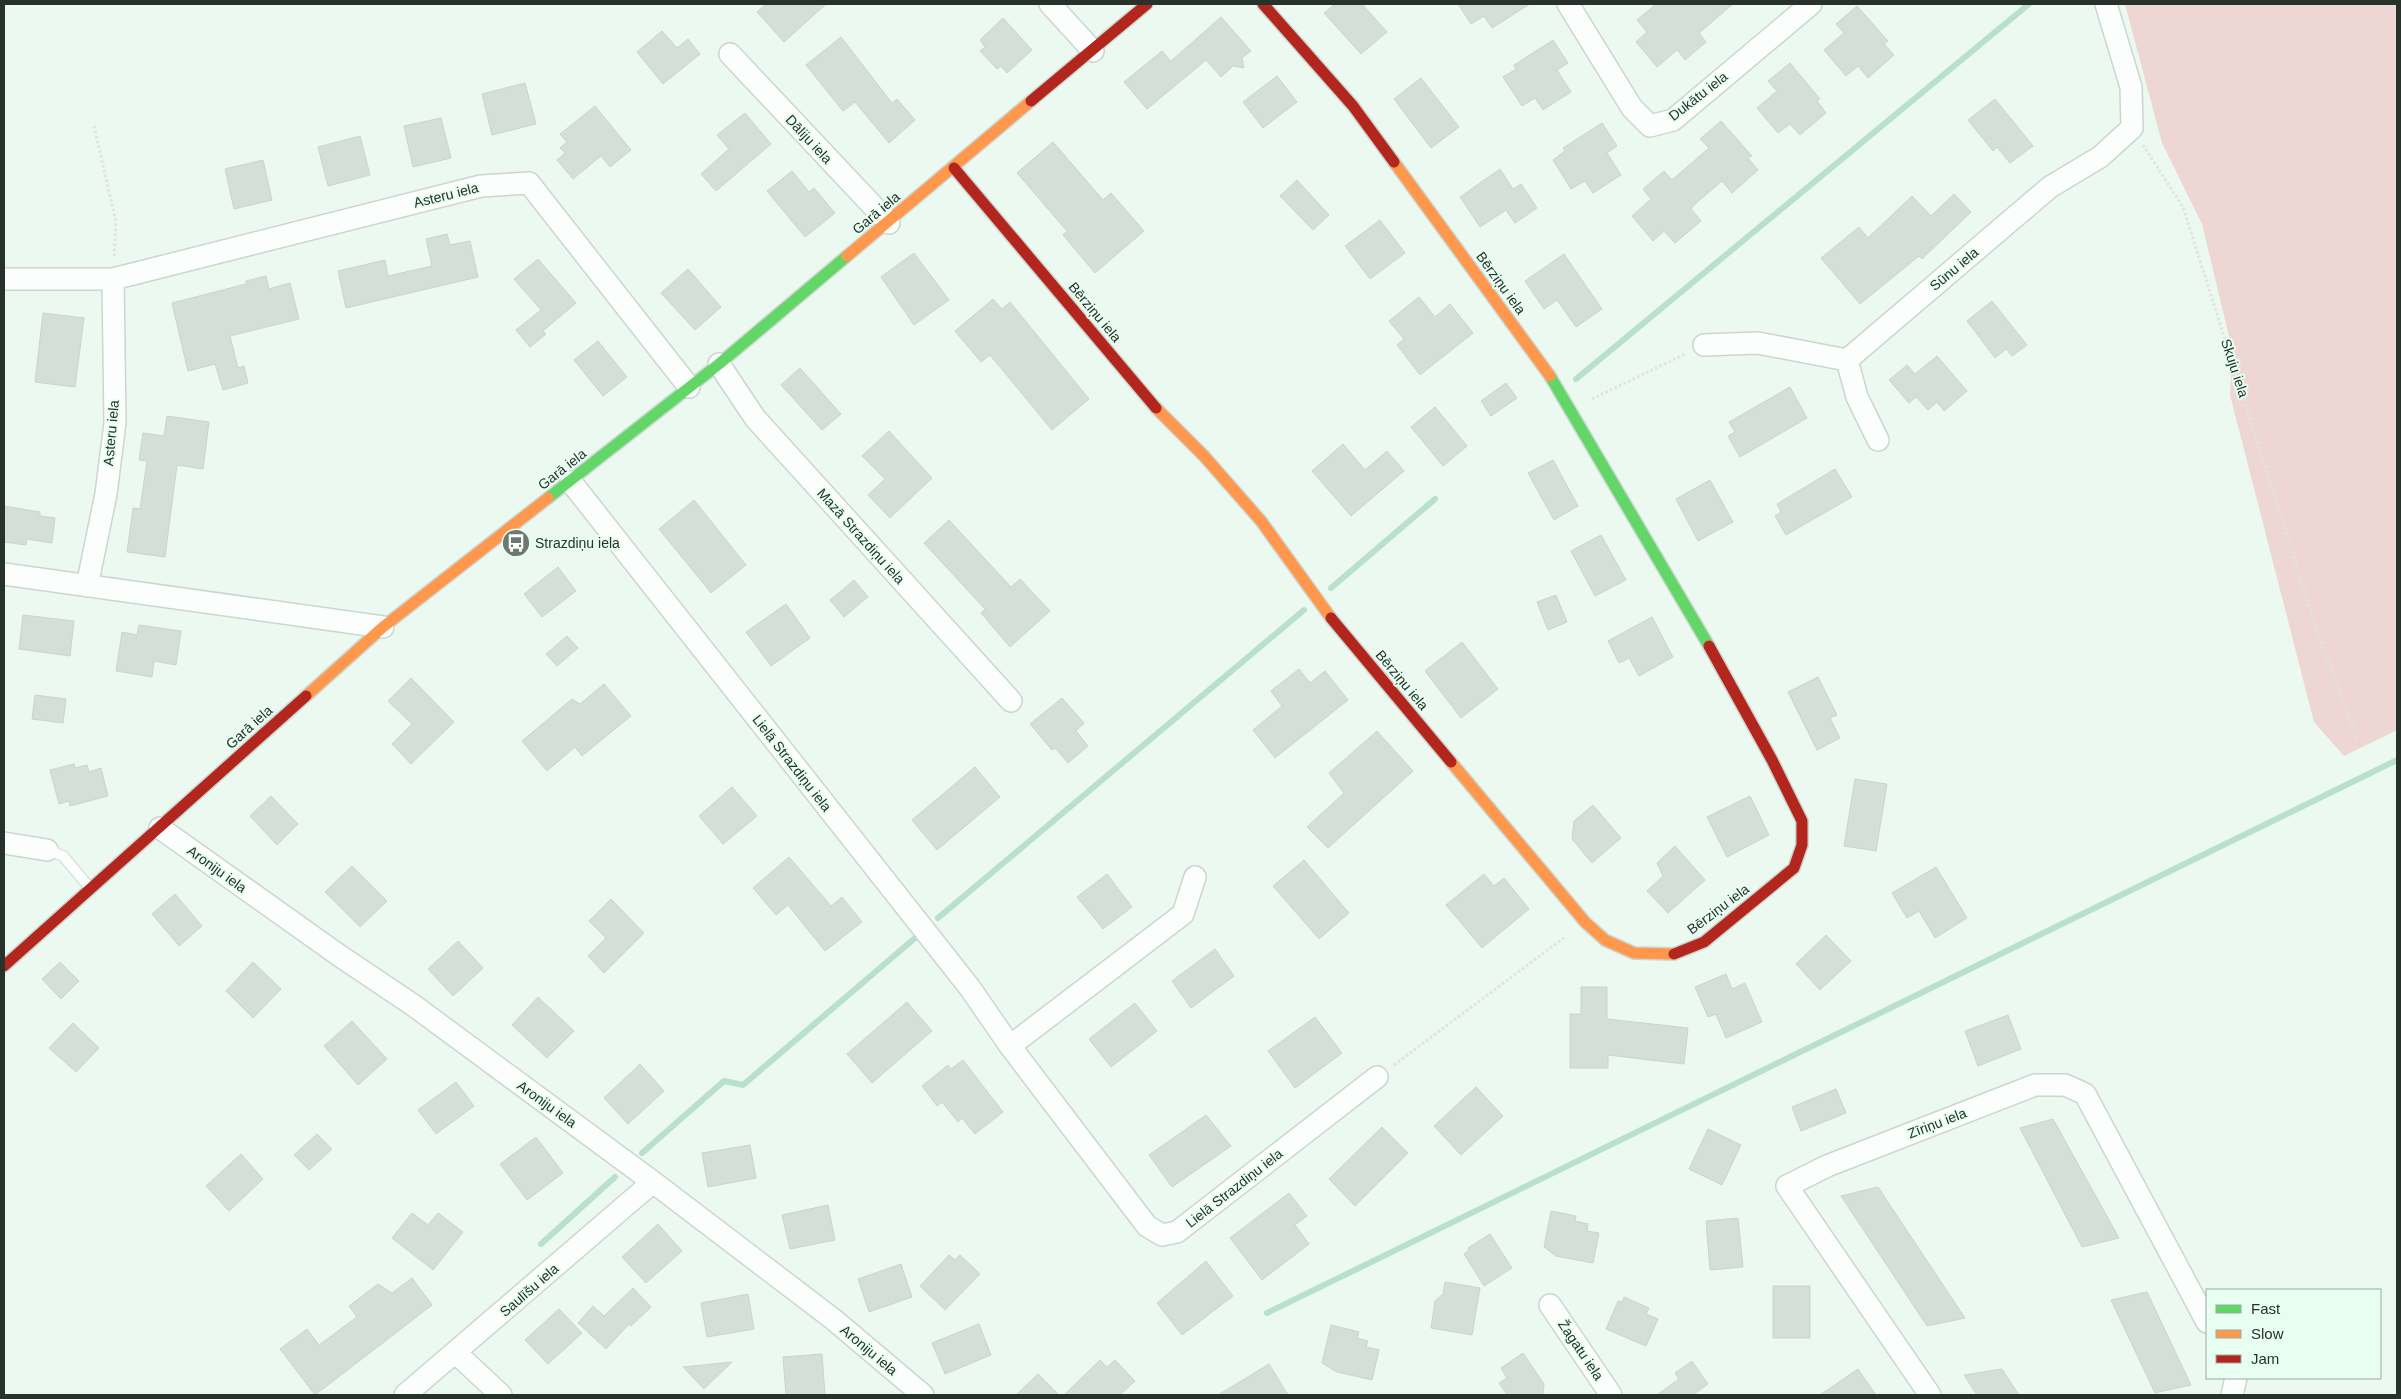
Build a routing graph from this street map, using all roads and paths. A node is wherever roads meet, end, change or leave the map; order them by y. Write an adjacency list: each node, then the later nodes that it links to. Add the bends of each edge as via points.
1 (1050, 4): 7 (street)
2 (1147, 4): 7 (street, Garā iela)
3 (1263, 4): 19 (street, Bērziņu iela, via 1353,106 1558,387)
4 (1568, 4): 5 (street, Dukātu iela, via 1632,108 1650,126 1673,120)
5 (1811, 4)
6 (2106, 4): 10 (street, via 2131,87)
7 (1093, 51): 11 (street, Garā iela)
8 (730, 54): 12 (street, Dāliju iela)
9 (94, 126): 14 (path, via 116,222)
10 (2132, 128): 16 (street, Sūnu iela, via 2100,157 2050,187); 26 (path, Skuju iela, via 2183,207 2316,627)
11 (954, 168): 12 (street, Garā iela); 32 (street, Bērziņu iela, via 1148,399 1204,456 1261,522 1328,615)
12 (889, 223): 17 (street, Garā iela)
13 (4, 279): 14 (street, Asteru iela)
14 (113, 279): 18 (street, Asteru iela, via 481,186 529,183); 23 (street, Asteru iela, via 115,423 106,494)
15 (1704, 345): 16 (street, via 1758,343); 19 (path)
16 (1847, 360): 20 (street, via 1857,397)
17 (720, 364): 18 (street, Garā iela); 25 (street, Mazā Strazdiņu iela, via 755,418)
18 (689, 387): 21 (street, Garā iela)
19 (1571, 410): 32 (street, Bērziņu iela, via 1731,684 1802,821 1802,844 1794,868 1704,942 1677,954 1634,953 1605,940)
20 (1878, 440)
21 (571, 482): 24 (street, Garā iela); 34 (street, Lielā Strazdiņu iela, via 970,988)
22 (4, 574): 23 (street)
23 (87, 586): 24 (street)
24 (383, 627): 27 (street, Garā iela)
25 (1011, 701)
26 (2357, 739)
27 (160, 828): 31 (street, Garā iela); 36 (street, Aroniju iela, via 413,1006)
28 (4, 843): 29 (street)
29 (47, 850): 31 (lane, via 62,856)
30 (1195, 877): 34 (street, via 1183,914)
31 (91, 889): 33 (street, Garā iela)
32 (1586, 922): 35 (path)
33 (4, 966)
34 (1010, 1046): 35 (street, Lielā Strazdiņu iela, via 1147,1226 1162,1235 1177,1232)
35 (1377, 1077)
36 (653, 1182): 39 (street, Saulīšu iela); 43 (street, Aroniju iela, via 832,1319)
37 (1550, 1305): 44 (street, Žagatu iela)
38 (2206, 1320): 45 (street, Zīriņu iela, via 2085,1094 2065,1085 2035,1085 1827,1166 1787,1186)
39 (456, 1353): 41 (street, Saulīšu iela); 42 (street)
40 (2236, 1379): 46 (street)
41 (405, 1395)
42 (501, 1395)
43 (923, 1395)
44 (1612, 1395)
45 (1930, 1395)
46 (2232, 1395)

